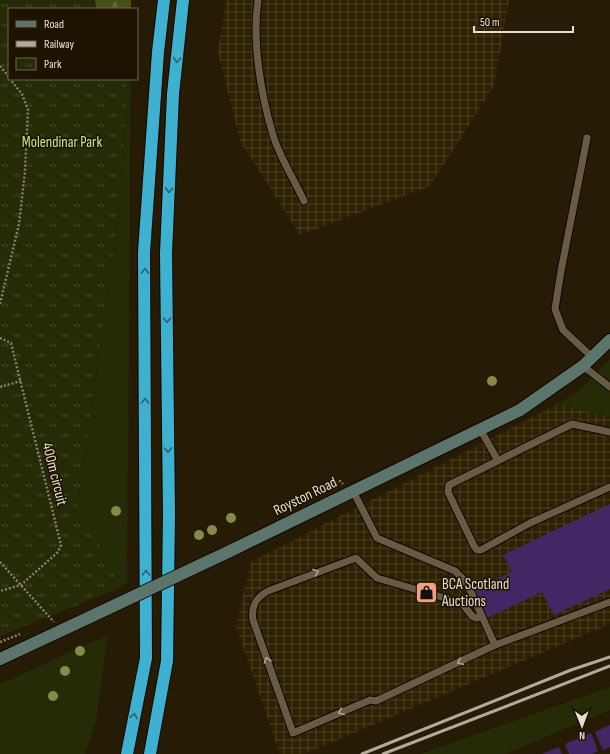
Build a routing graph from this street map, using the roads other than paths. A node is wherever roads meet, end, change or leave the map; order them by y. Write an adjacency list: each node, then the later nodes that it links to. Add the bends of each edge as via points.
1 (158, 0): 5 (highway)
2 (164, 0): 5 (highway)
3 (184, 0): 22 (highway, one-way to 22, via 173,94 166,253 169,514 167,661)
4 (258, 0): 7 (lane, via 258,65 273,136)
5 (158, 52): 21 (highway, one-way to 5, via 146,658 144,252)
6 (587, 138): 9 (lane, via 555,309 562,330)
7 (304, 201)
8 (610, 340): 9 (street, Royston Road)
9 (592, 357): 10 (street, Royston Road)
10 (583, 366): 11 (lane); 12 (street, Royston Road, via 520,410)
11 (610, 387)
12 (480, 429): 14 (lane); 16 (street, Royston Road)
13 (610, 432): 14 (lane, via 572,424)
14 (497, 459): 15 (lane, via 448,484 448,492 477,550)
15 (610, 487)
16 (353, 491): 18 (lane, via 377,538 455,572 465,581); 20 (street, Royston Road, bridge)
17 (610, 602): 19 (lane)
18 (482, 617): 19 (lane); 19 (lane, one-way to 18, via 376,701 370,700 293,732 253,620 252,609 257,599 268,591 356,558 377,578 462,603 472,616)
19 (495, 645)
20 (0, 659)
21 (127, 754)
22 (150, 754)

